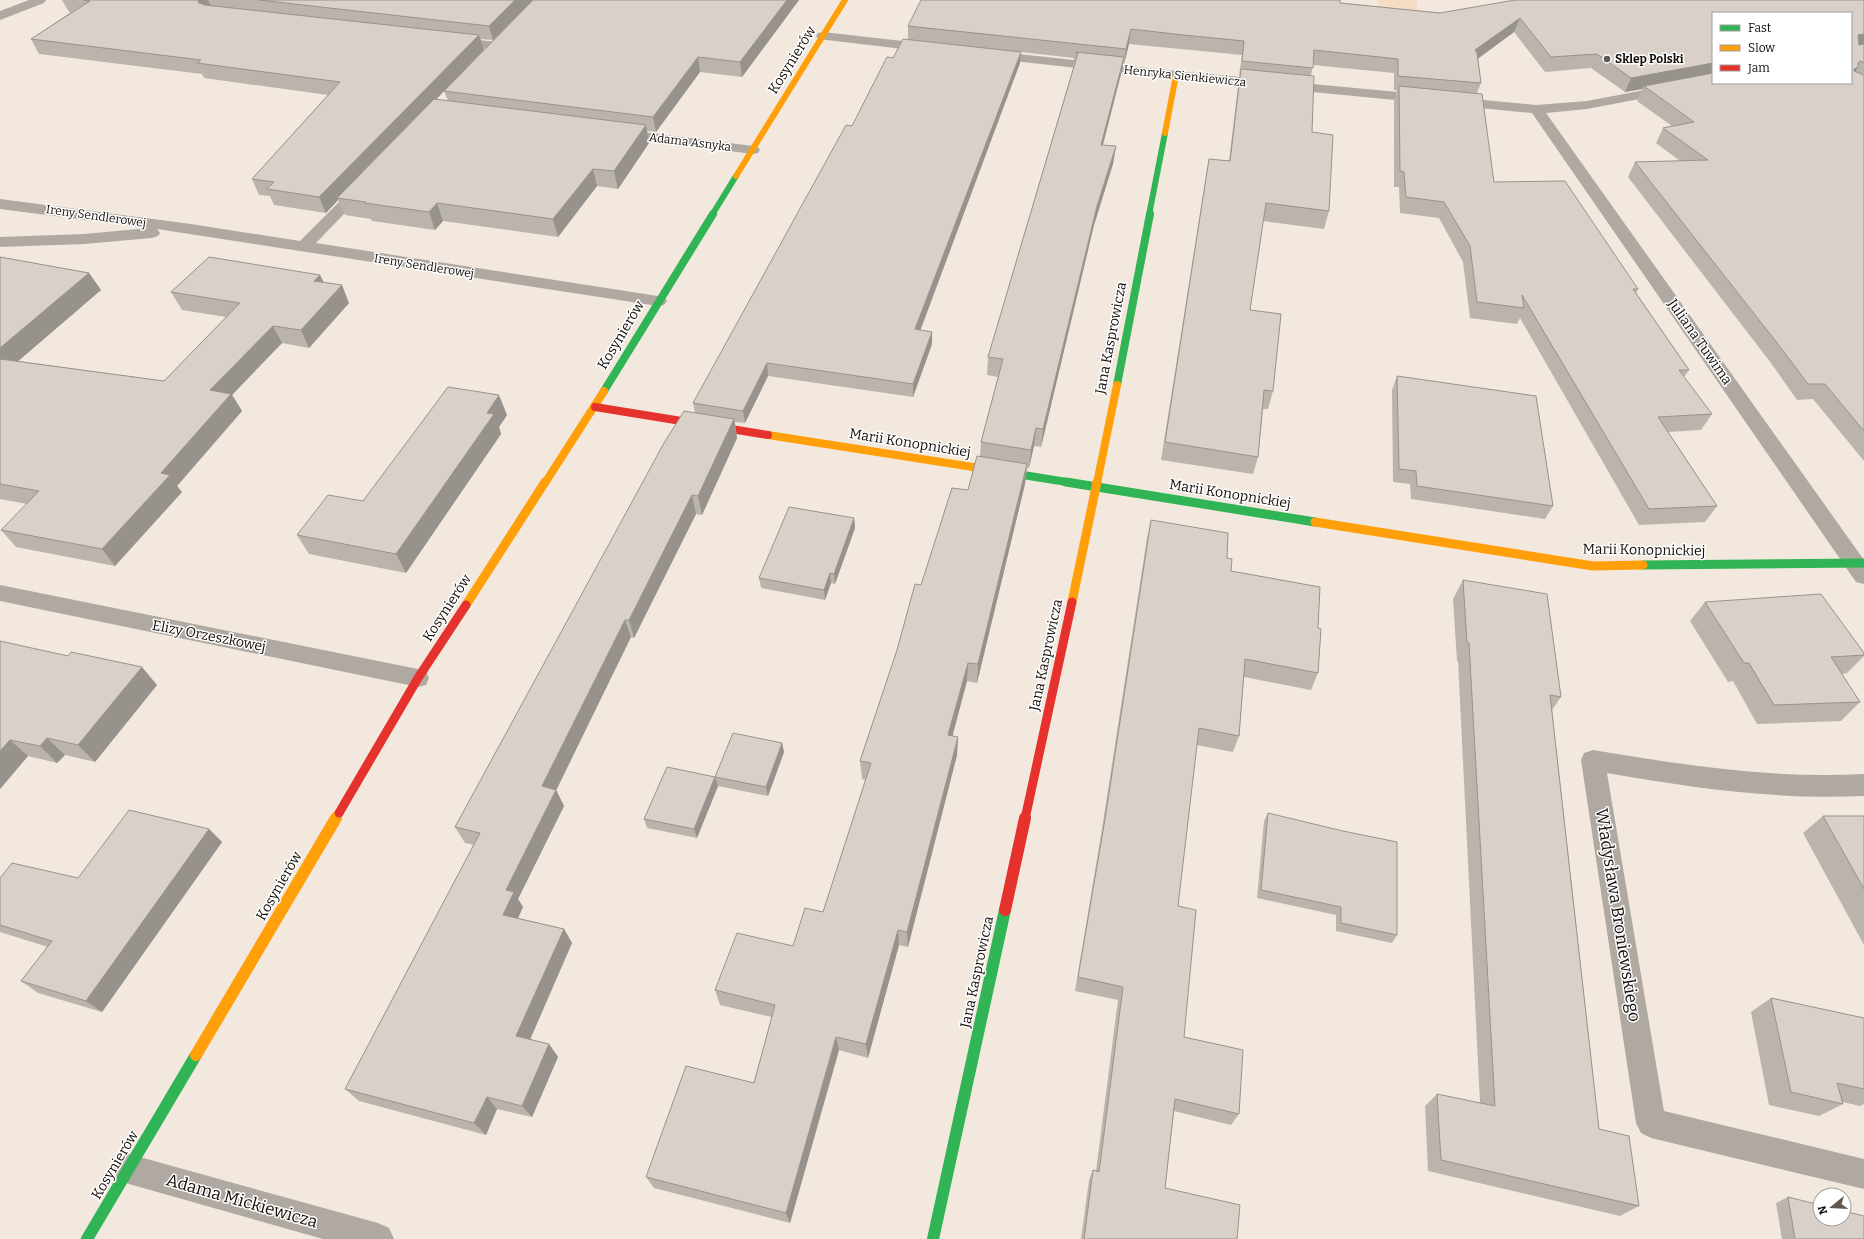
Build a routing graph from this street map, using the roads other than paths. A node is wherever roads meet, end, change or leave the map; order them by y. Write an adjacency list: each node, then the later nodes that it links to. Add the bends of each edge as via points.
1 (40, 0): 3 (street)
2 (845, 0): 5 (street, Kosynierów)
3 (0, 16)
4 (508, 34): 7 (street)
5 (823, 36): 8 (street); 15 (street, Kosynierów)
6 (442, 39): 7 (street)
7 (497, 46): 10 (street)
8 (940, 49)
9 (980, 54): 11 (street, Henryka Sienkiewicza)
10 (487, 56)
11 (1176, 75): 13 (street, Henryka Sienkiewicza); 23 (street, Jana Kasprowicza)
12 (1712, 81): 13 (street, Henryka Sienkiewicza, via 1587,105)
13 (1536, 109): 24 (street, Juliana Tuwima)
14 (602, 131): 15 (street, Adama Asnyka)
15 (753, 150): 21 (street, Kosynierów)
16 (369, 178): 20 (street)
17 (0, 204): 18 (street, Ireny Sendlerowej)
18 (191, 229): 19 (street, Ireny Sendlerowej, via 84,239); 20 (street, Ireny Sendlerowej)
19 (0, 242)
20 (303, 247): 21 (street, Ireny Sendlerowej)
21 (658, 301): 22 (street, Kosynierów)
22 (595, 407): 23 (street, Marii Konopnickiej); 26 (street, Kosynierów)
23 (1096, 487): 24 (street, Marii Konopnickiej, via 1593,566); 32 (street, Jana Kasprowicza)
24 (1861, 568)
25 (0, 593): 26 (street, Elizy Orzeszkowej)
26 (418, 678): 28 (street, Kosynierów)
27 (1864, 785): 29 (street, Władysława Broniewskiego, via 1839,788 1753,786 1593,760 1651,1123)
28 (129, 1170): 30 (street, Kosynierów); 31 (street, Adama Mickiewicza)
29 (1864, 1174)
30 (87, 1239)
31 (378, 1239)
32 (933, 1239)

